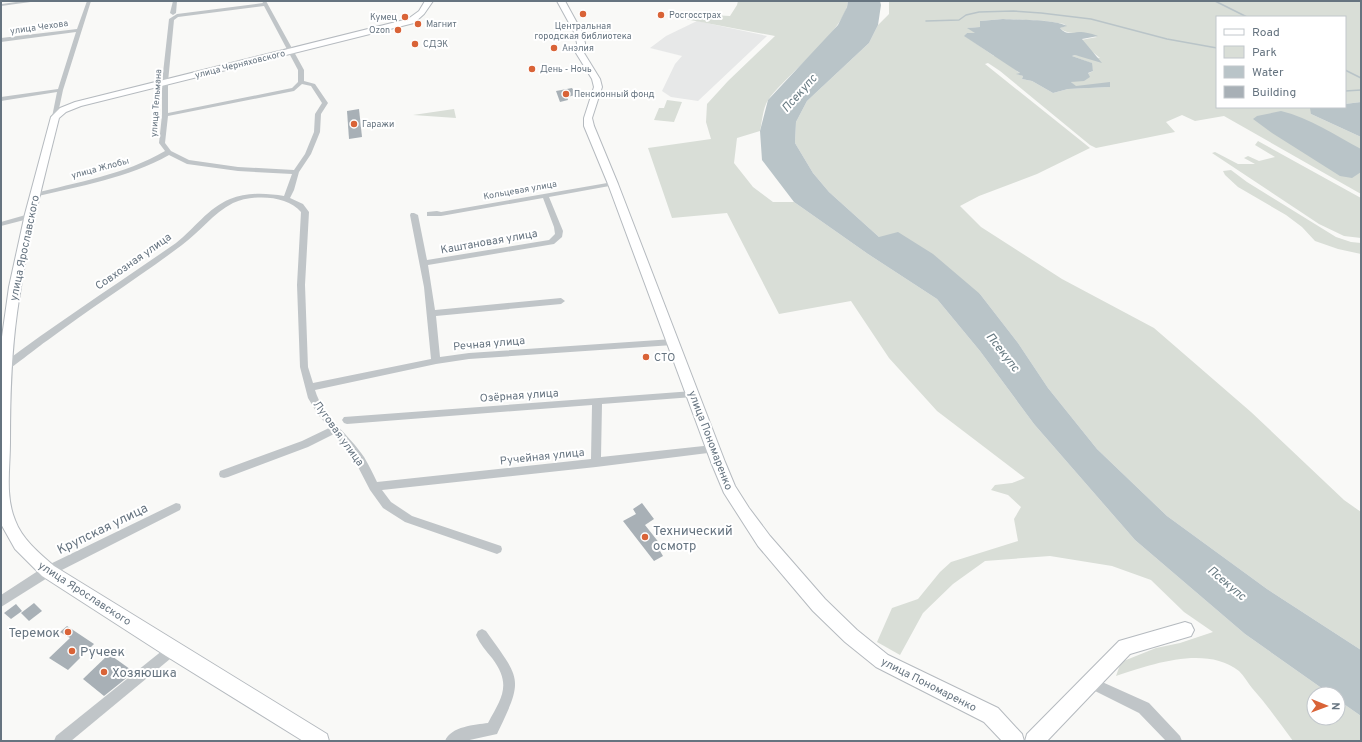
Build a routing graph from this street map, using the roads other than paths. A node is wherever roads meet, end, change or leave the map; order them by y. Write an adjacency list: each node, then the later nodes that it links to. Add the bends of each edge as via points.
1 (36, 1): 7 (street)
2 (89, 1): 9 (street, улица Ярославского)
3 (175, 1): 8 (street, улица Тельмана)
4 (429, 1): 11 (street, улица Черняховского, via 421,15 411,21)
5 (561, 1): 20 (street, улица Пономаренко, via 578,32 580,53 596,79 598,87 588,118 589,126)
6 (265, 2): 8 (street); 11 (street)
7 (2, 5)
8 (173, 16): 12 (street, улица Тельмана)
9 (79, 30): 10 (street, улица Чехова); 14 (street, улица Ярославского)
10 (1, 40)
11 (290, 51): 12 (street, улица Черняховского); 13 (street, via 301,70)
12 (165, 82): 16 (street, улица Черняховского, via 78,104); 17 (street, улица Тельмана)
13 (301, 82): 17 (street, via 294,89); 19 (street, via 313,85 325,103 318,114 317,132 308,154)
14 (60, 90): 15 (street); 16 (street, улица Ярославского)
15 (1, 99)
16 (57, 115): 22 (street, улица Ярославского)
17 (165, 115): 18 (street, улица Тельмана, via 162,143)
18 (169, 152): 19 (street, via 187,162 203,165); 22 (street, улица Жлобы, via 140,168)
19 (296, 172): 23 (street)
20 (613, 184): 21 (street, Кольцевая улица); 31 (street, улица Пономаренко)
21 (545, 195): 24 (street, Кольцевая улица); 28 (street, Каштановая улица, via 548,207 560,229 559,235 551,242)
22 (34, 196): 26 (street, улица Ярославского)
23 (287, 198): 33 (street, Совхозная улица, via 245,197 220,207 186,238); 34 (street, Луговая улица, via 296,201 305,212 301,285 304,367)
24 (430, 214)
25 (414, 215): 28 (street)
26 (29, 216): 27 (street); 33 (street, улица Ярославского)
27 (1, 224)
28 (424, 263): 30 (street)
29 (561, 301): 30 (street)
30 (432, 313): 32 (street)
31 (673, 342): 32 (street, Речная улица, via 469,356); 35 (street, улица Пономаренко)
32 (436, 361): 34 (street, Речная улица)
33 (3, 368): 45 (street, улица Ярославского, via 4,510 13,534 32,558)
34 (311, 387): 38 (street, Луговая улица, via 313,398 320,410)
35 (693, 394): 36 (street, Озёрная улица); 39 (street, улица Пономаренко)
36 (597, 402): 37 (street, Озёрная улица); 40 (street)
37 (347, 420)
38 (336, 429): 41 (street, via 305,444); 42 (street, Луговая улица, via 360,460)
39 (713, 449): 40 (street, Ручейная улица); 54 (street, улица Пономаренко, via 729,489 764,541 845,631 882,661 991,715)
40 (596, 462): 42 (street, Ручейная улица)
41 (224, 474)
42 (374, 487): 44 (street, Луговая улица, via 386,505 409,519)
43 (176, 508): 45 (street, Крупская улица)
44 (497, 549)
45 (48, 571): 46 (street, Крупская улица); 49 (street, улица Ярославского)
46 (1, 602)
47 (1185, 630): 50 (street, via 1125,647)
48 (482, 636): 53 (street, via 508,674 510,684 506,700 492,729 466,733)
49 (172, 650): 51 (street); 52 (street, улица Ярославского)
50 (1091, 683): 55 (street); 56 (street, via 1144,708)
51 (61, 741)
52 (320, 741)
53 (452, 741)
54 (1015, 741)
55 (1034, 741)
56 (1175, 741)

